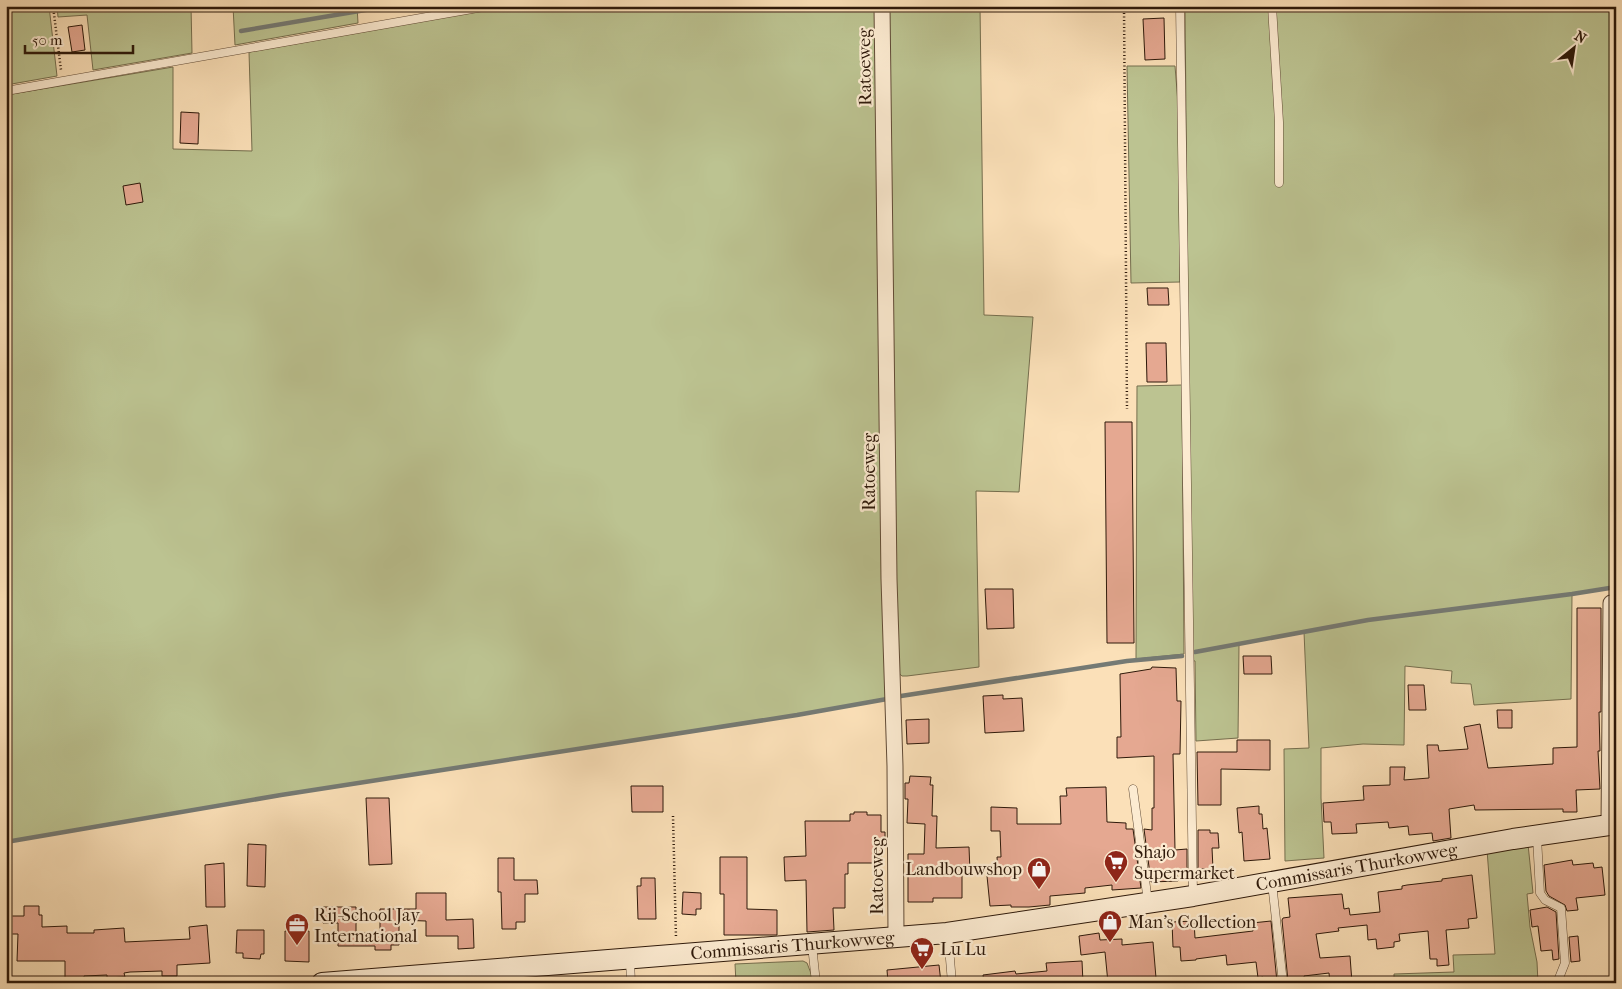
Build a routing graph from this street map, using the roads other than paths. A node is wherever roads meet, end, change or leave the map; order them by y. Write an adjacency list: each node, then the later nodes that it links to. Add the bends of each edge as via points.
1 (489, 6): 5 (lane)
2 (882, 6): 15 (street, Ratoeweg)
3 (1180, 6): 12 (lane)
4 (1272, 6): 6 (lane)
5 (6, 91)
6 (1279, 183)
7 (1611, 603): 9 (street)
8 (1132, 789): 13 (lane)
9 (1612, 824): 10 (main road, Commissaris Thurkowweg)
10 (1537, 835): 11 (main road, Commissaris Thurkowweg); 24 (lane, via 1540,893 1545,900 1561,908 1565,963)
11 (1272, 883): 12 (main road, Commissaris Thurkowweg); 23 (lane)
12 (1193, 896): 13 (main road, Commissaris Thurkowweg)
13 (1148, 902): 14 (main road, Commissaris Thurkowweg)
14 (948, 933): 15 (main road, Commissaris Thurkowweg); 22 (lane)
15 (896, 936): 16 (main road, Commissaris Thurkowweg)
16 (812, 945): 17 (main road, Commissaris Thurkowweg); 21 (lane)
17 (630, 958): 18 (main road, Commissaris Thurkowweg); 20 (lane)
18 (519, 975): 19 (main road, Commissaris Thurkowweg)
19 (322, 983)
20 (631, 983)
21 (816, 983)
22 (952, 983)
23 (1283, 983)
24 (1557, 983)

